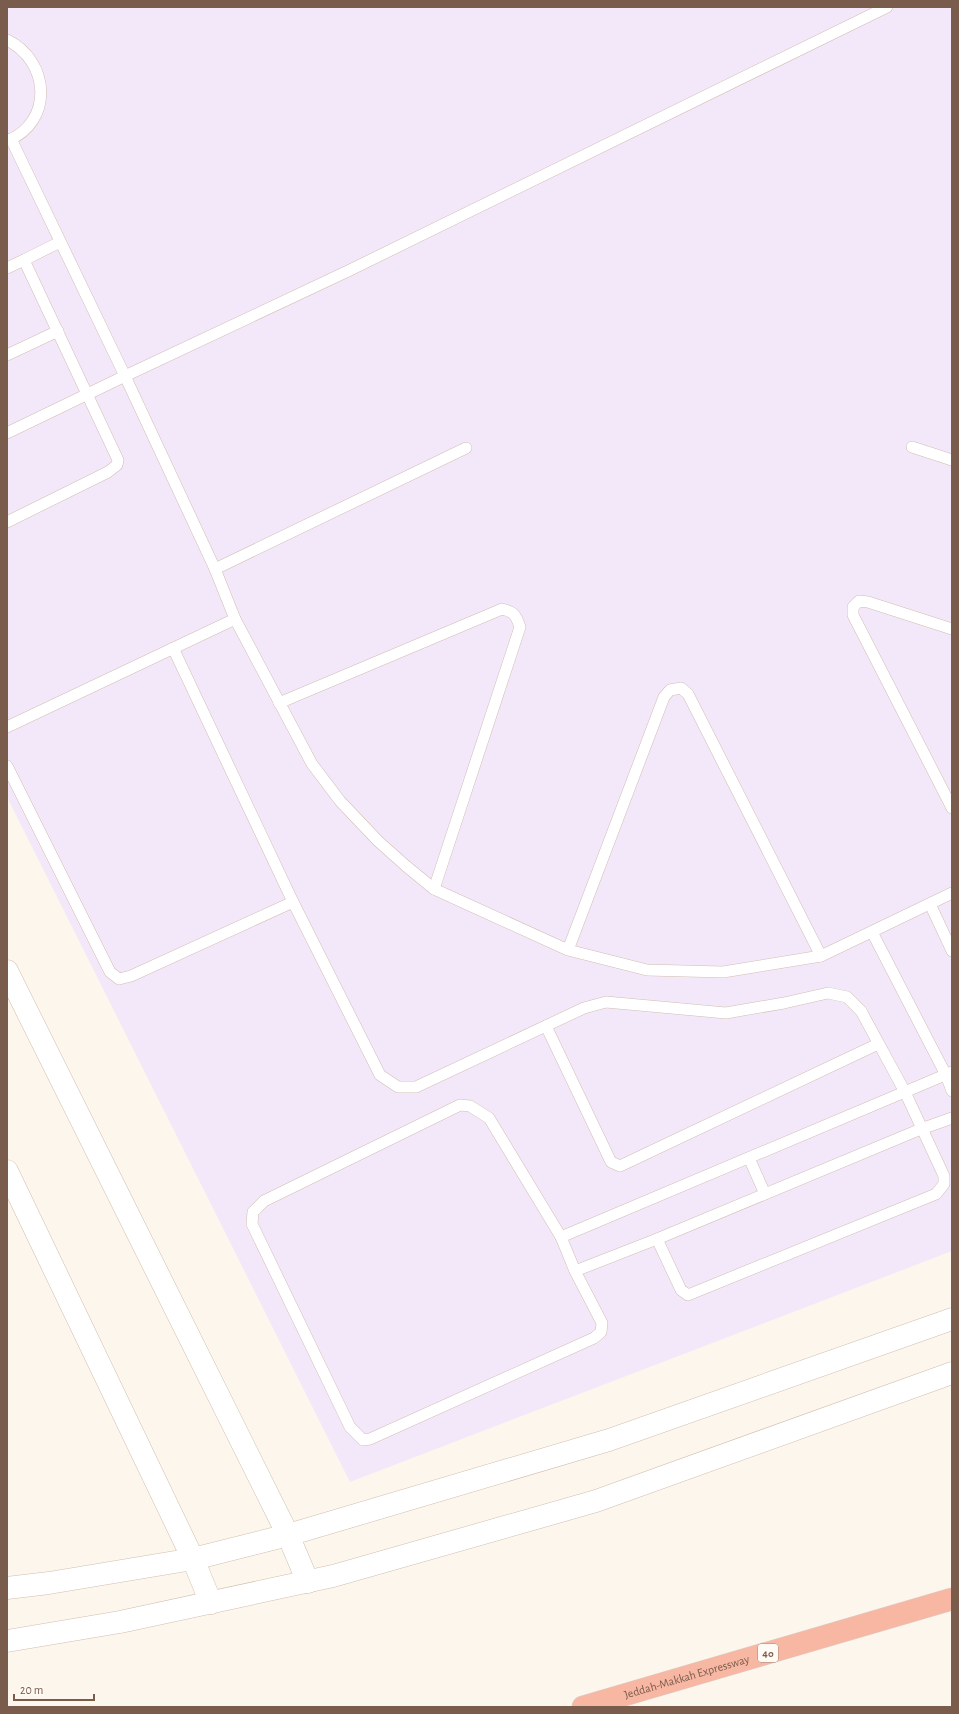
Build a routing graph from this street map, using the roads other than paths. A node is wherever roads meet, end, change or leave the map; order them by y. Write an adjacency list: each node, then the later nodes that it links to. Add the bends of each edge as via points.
1 (887, 7): 9 (lane, via 355,268)
2 (7, 40): 3 (lane, via 27,53 35,65 41,93 39,108 33,121 23,132)
3 (9, 140): 4 (lane)
4 (60, 242): 5 (lane); 9 (lane)
5 (24, 260): 6 (lane); 7 (lane)
6 (7, 268)
7 (58, 331): 8 (lane); 10 (lane)
8 (7, 355)
9 (125, 376): 10 (lane); 16 (lane)
10 (88, 395): 11 (lane); 15 (lane, via 118,460 117,465 108,472)
11 (7, 433)
12 (466, 448): 16 (lane)
13 (912, 448): 14 (lane)
14 (952, 460)
15 (7, 522)
16 (215, 569): 17 (lane)
17 (235, 619): 19 (lane); 20 (lane)
18 (952, 629): 23 (lane, via 868,602 859,601 853,607 853,615)
19 (173, 648): 21 (lane); 26 (lane)
20 (279, 703): 24 (lane, via 312,764 340,801 378,841); 24 (lane, via 502,609 512,612 518,619 520,626)
21 (7, 727)
22 (7, 766): 26 (lane, via 110,972 119,979 131,976)
23 (952, 808)
24 (434, 888): 29 (lane)
25 (952, 893): 27 (lane)
26 (293, 902): 33 (lane, via 380,1075 398,1087 416,1087)
27 (930, 904): 28 (lane); 30 (lane)
28 (872, 932): 31 (lane); 35 (lane)
29 (568, 950): 31 (lane, via 647,970 723,972); 31 (lane, via 664,697 670,690 681,688 688,694)
30 (952, 951)
31 (822, 956)
32 (7, 971): 48 (street)
33 (546, 1026): 34 (lane, via 584,1008 606,1002 726,1013 828,993 847,996 861,1011); 34 (lane, via 611,1162 620,1166)
34 (878, 1044): 37 (lane)
35 (949, 1073): 36 (lane); 37 (lane)
36 (952, 1091)
37 (905, 1092): 39 (lane); 40 (lane)
38 (952, 1118): 39 (lane)
39 (921, 1129): 42 (lane); 44 (lane, via 944,1176 944,1184 936,1194 927,1199 688,1295 681,1290)
40 (749, 1158): 42 (lane); 43 (lane)
41 (7, 1171): 49 (street)
42 (765, 1194): 44 (lane)
43 (561, 1237): 45 (lane); 45 (lane, via 489,1118 470,1106 460,1105 264,1200 253,1212 252,1224 350,1427 363,1440 594,1338 601,1332 602,1323)
44 (657, 1239): 45 (lane)
45 (575, 1270)
46 (952, 1319): 48 (street, via 609,1440)
47 (952, 1372): 50 (street, via 596,1500)
48 (288, 1535): 49 (street); 50 (street)
49 (193, 1559): 51 (street); 53 (street)
50 (308, 1582): 53 (street)
51 (7, 1588)
52 (952, 1600): 55 (highway, Jeddah-Makkah Expressway / 40)
53 (211, 1603): 54 (street, via 120,1622)
54 (7, 1641)
55 (584, 1707)

